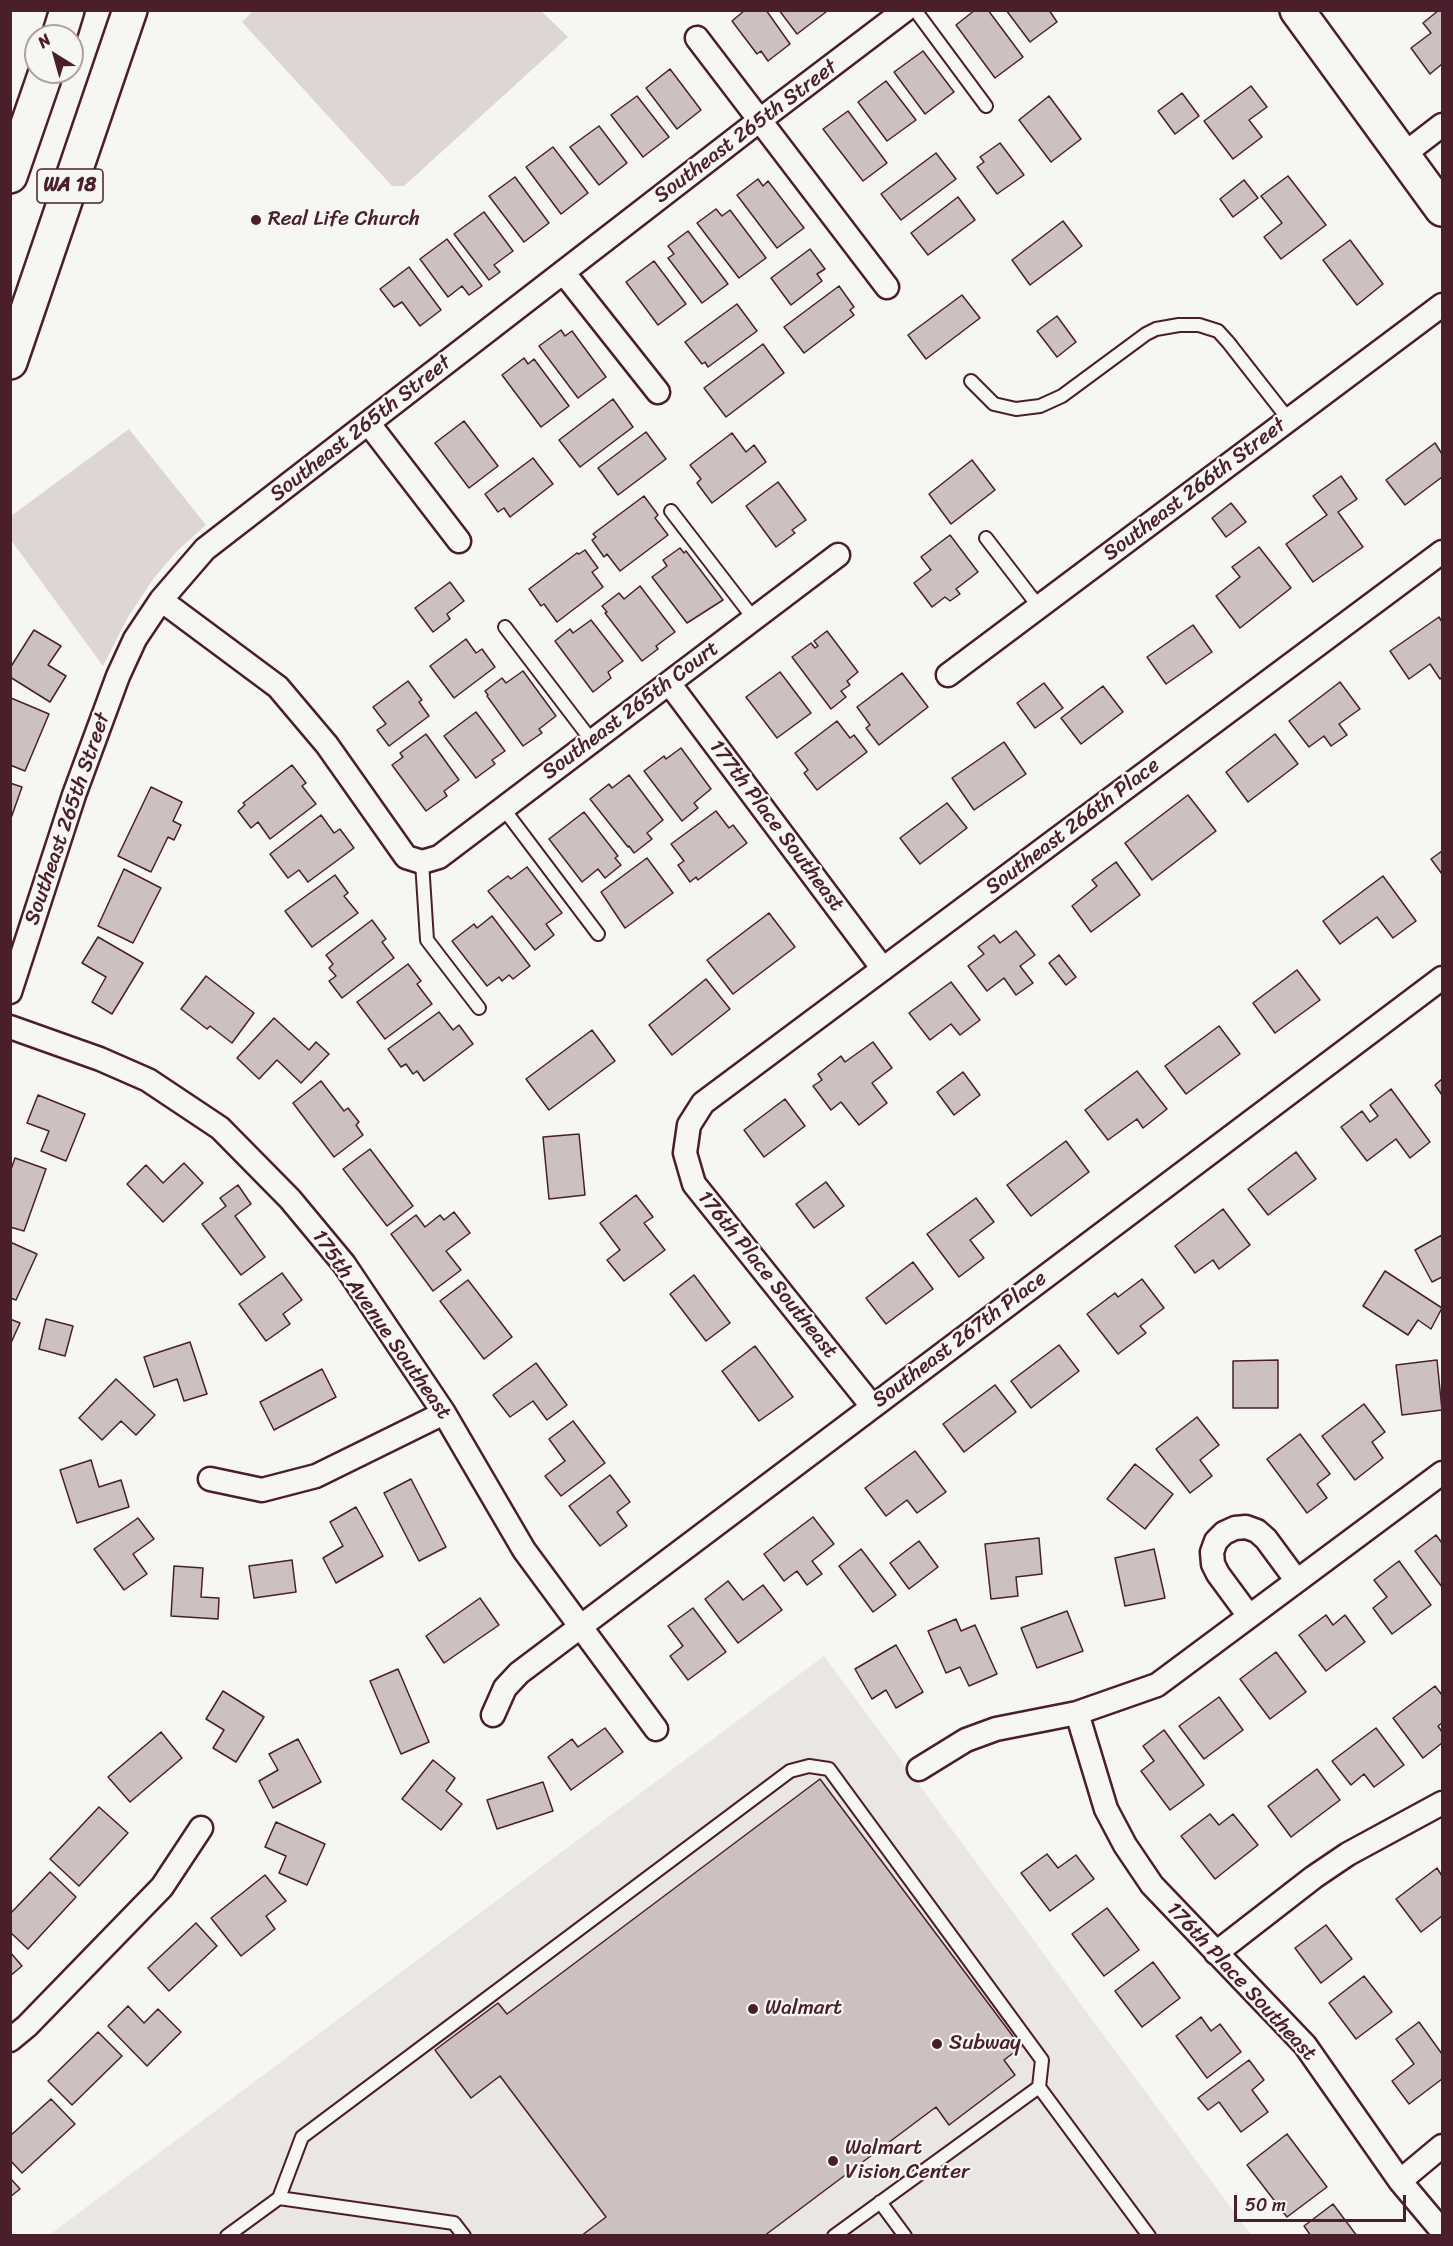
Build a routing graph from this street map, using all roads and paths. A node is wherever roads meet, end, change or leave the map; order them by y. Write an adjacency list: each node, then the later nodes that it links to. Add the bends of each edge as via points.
1 (130, 10): 16 (main road, WA 18)
2 (905, 10): 8 (street, Southeast 265th Street)
3 (915, 10): 7 (lane)
4 (1297, 10): 10 (main road)
5 (697, 38): 8 (street)
6 (42, 84): 11 (main road, WA 18)
7 (986, 106)
8 (760, 120): 13 (street, Southeast 265th Street); 14 (street)
9 (1443, 125): 10 (street)
10 (1403, 155): 12 (main road)
11 (10, 176)
12 (1443, 209)
13 (564, 272): 18 (street); 20 (street, Southeast 265th Street)
14 (887, 287)
15 (1443, 305): 19 (street, Southeast 266th Street)
16 (10, 362)
17 (971, 381): 19 (lane, via 994,404 1016,409 1040,406 1062,396 1146,334 1179,325 1199,325 1218,331)
18 (658, 392)
19 (1289, 420): 27 (street, Southeast 266th Street)
20 (369, 424): 23 (street); 26 (street, Southeast 265th Street, via 205,549)
21 (671, 511): 28 (lane)
22 (986, 538): 27 (lane)
23 (459, 541)
24 (1443, 552): 36 (street, Southeast 266th Place)
25 (838, 555): 28 (street, Southeast 265th Court)
26 (161, 600): 34 (street, via 278,687 327,745 406,857); 38 (street, Southeast 265th Street, via 135,639 118,676 74,795)
27 (1039, 607): 30 (street, Southeast 266th Street)
28 (754, 619): 31 (street, Southeast 265th Court)
29 (505, 627): 32 (lane)
30 (948, 675)
31 (669, 683): 32 (street, Southeast 265th Court); 36 (street, 177th Place Southeast)
32 (592, 741): 33 (street, Southeast 265th Court)
33 (503, 808): 34 (street, Southeast 265th Court, via 438,857); 35 (lane)
34 (422, 862): 39 (lane, via 427,940)
35 (598, 934)
36 (883, 969): 41 (street, Southeast 266th Place)
37 (1443, 978): 42 (street, Southeast 267th Place)
38 (10, 992)
39 (479, 1008)
40 (10, 1027): 43 (street, 175th Avenue Southeast, via 148,1080 220,1128 290,1199 344,1264)
41 (703, 1102): 42 (street, 176th Place Southeast, via 689,1125 685,1153 694,1184)
42 (872, 1406): 48 (street, Southeast 267th Place)
43 (444, 1413): 45 (street, via 316,1476 262,1491); 48 (street, 175th Avenue Southeast, via 524,1550)
44 (1443, 1473): 46 (street)
45 (210, 1479)
46 (1297, 1581): 47 (street); 47 (street, via 1257,1531 1246,1527 1224,1533 1212,1552 1213,1564)
47 (1250, 1616): 49 (street, via 1156,1685)
48 (580, 1627): 50 (street, Southeast 267th Place, via 519,1673 505,1688); 51 (street, 175th Avenue Southeast)
49 (1077, 1713): 52 (street, via 996,1729 966,1740); 55 (street, 176th Place Southeast, via 1106,1809 1125,1845 1152,1885)
50 (493, 1715)
51 (656, 1728)
52 (919, 1769)
53 (1443, 1803): 55 (street, via 1348,1854)
54 (201, 1828): 56 (street, via 162,1887)
55 (1216, 1953): 59 (street, 176th Place Southeast, via 1305,2045)
56 (10, 2040)
57 (1039, 2087): 60 (lane, via 1042,2060 829,1769 809,1766 790,1771 302,2137); 61 (lane); 67 (lane)
58 (1443, 2146): 59 (street)
59 (1400, 2181): 62 (street, 176th Place Southeast)
60 (279, 2198): 63 (lane); 64 (lane, via 454,2223)
61 (880, 2202): 65 (lane); 66 (lane)
62 (1443, 2231)
63 (227, 2235)
64 (464, 2235)
65 (834, 2235)
66 (905, 2235)
67 (1149, 2235)

